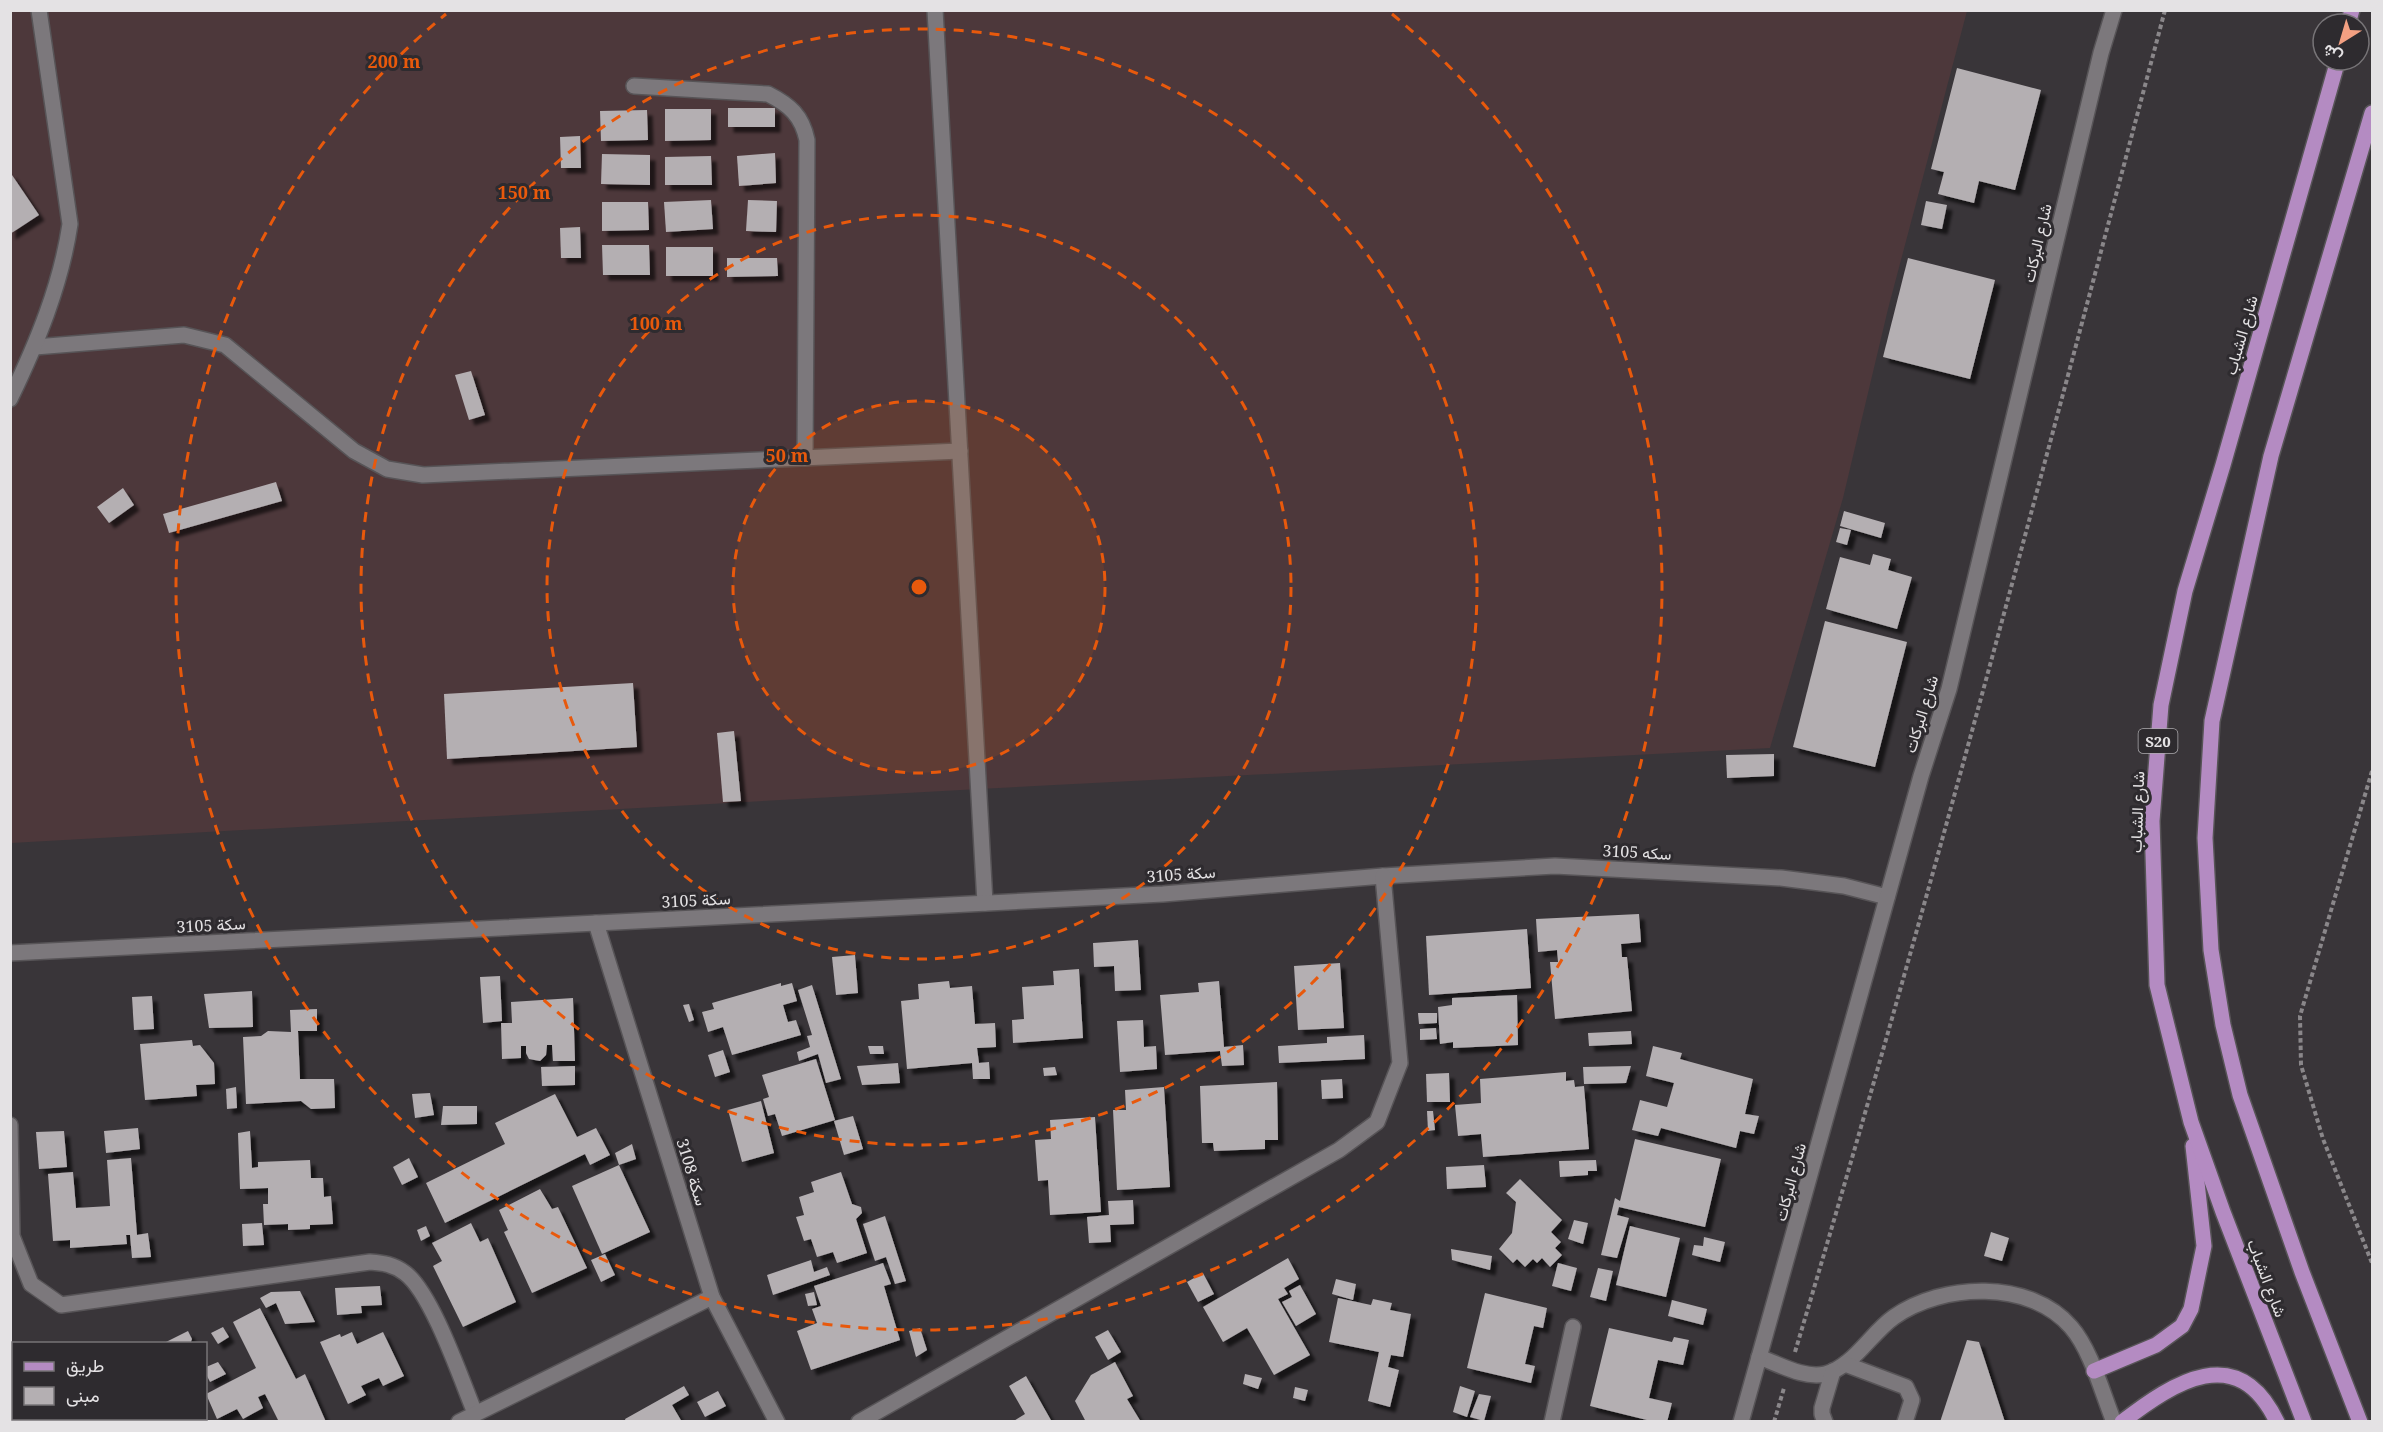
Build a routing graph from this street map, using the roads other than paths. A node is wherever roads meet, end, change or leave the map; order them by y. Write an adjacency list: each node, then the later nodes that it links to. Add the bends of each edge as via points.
1 (39, 10): 7 (street, via 70,224 66,254)
2 (935, 10): 9 (street)
3 (2114, 10): 12 (street, شارع البركات, via 1949,689)
4 (2335, 72): 16 (main road, شارع الشباب / S20, via 2185,591 2161,705 2152,821 2157,985)
5 (634, 86): 10 (street, via 768,94 797,113 804,127)
6 (2373, 113): 35 (main road, via 2271,456 2212,721 2205,838 2211,950 2240,1095)
7 (35, 347): 8 (street); 10 (street, via 184,335 225,345 354,451 387,469 423,475)
8 (10, 399)
9 (960, 451): 10 (street); 13 (street)
10 (805, 458)
11 (1383, 876): 12 (street, سكه 3105, via 1555,866 1781,878 1844,886); 13 (street, سكة 3105, via 1163,894); 26 (street, via 1400,1063 1377,1122 1339,1150)
12 (1887, 897): 20 (street, شارع البركات)
13 (985, 903): 14 (street, سكة 3105)
14 (596, 923): 15 (street, سكة 3105); 18 (street, سكة 3108)
15 (10, 953)
16 (2191, 1122): 22 (main road, via 2204,1246 2191,1309 2182,1326 2156,1345); 34 (main road, شارع الشباب / S20)
17 (10, 1125): 23 (street, via 12,1236 31,1284 61,1305 370,1263 390,1264 406,1274 430,1305)
18 (712, 1297): 23 (street); 25 (street, سكة 3108)
19 (1574, 1327): 27 (street)
20 (1759, 1357): 21 (street, via 1815,1375); 28 (street, شارع البركات)
21 (1839, 1368): 22 (street, via 1894,1317 1919,1303 1942,1295 1987,1292 2030,1299 2060,1316 2079,1336); 29 (street, via 1822,1408); 30 (street, via 1906,1387 1912,1400)
22 (2094, 1371): 31 (street)
23 (475, 1413): 24 (street)
24 (459, 1422)
25 (777, 1422)
26 (859, 1422)
27 (1552, 1422)
28 (1741, 1422)
29 (1825, 1422)
30 (1905, 1422)
31 (2114, 1422)
32 (2122, 1422): 33 (main road, via 2181,1383 2216,1373 2255,1389 2270,1405)
33 (2277, 1422)
34 (2304, 1422)
35 (2360, 1422)

